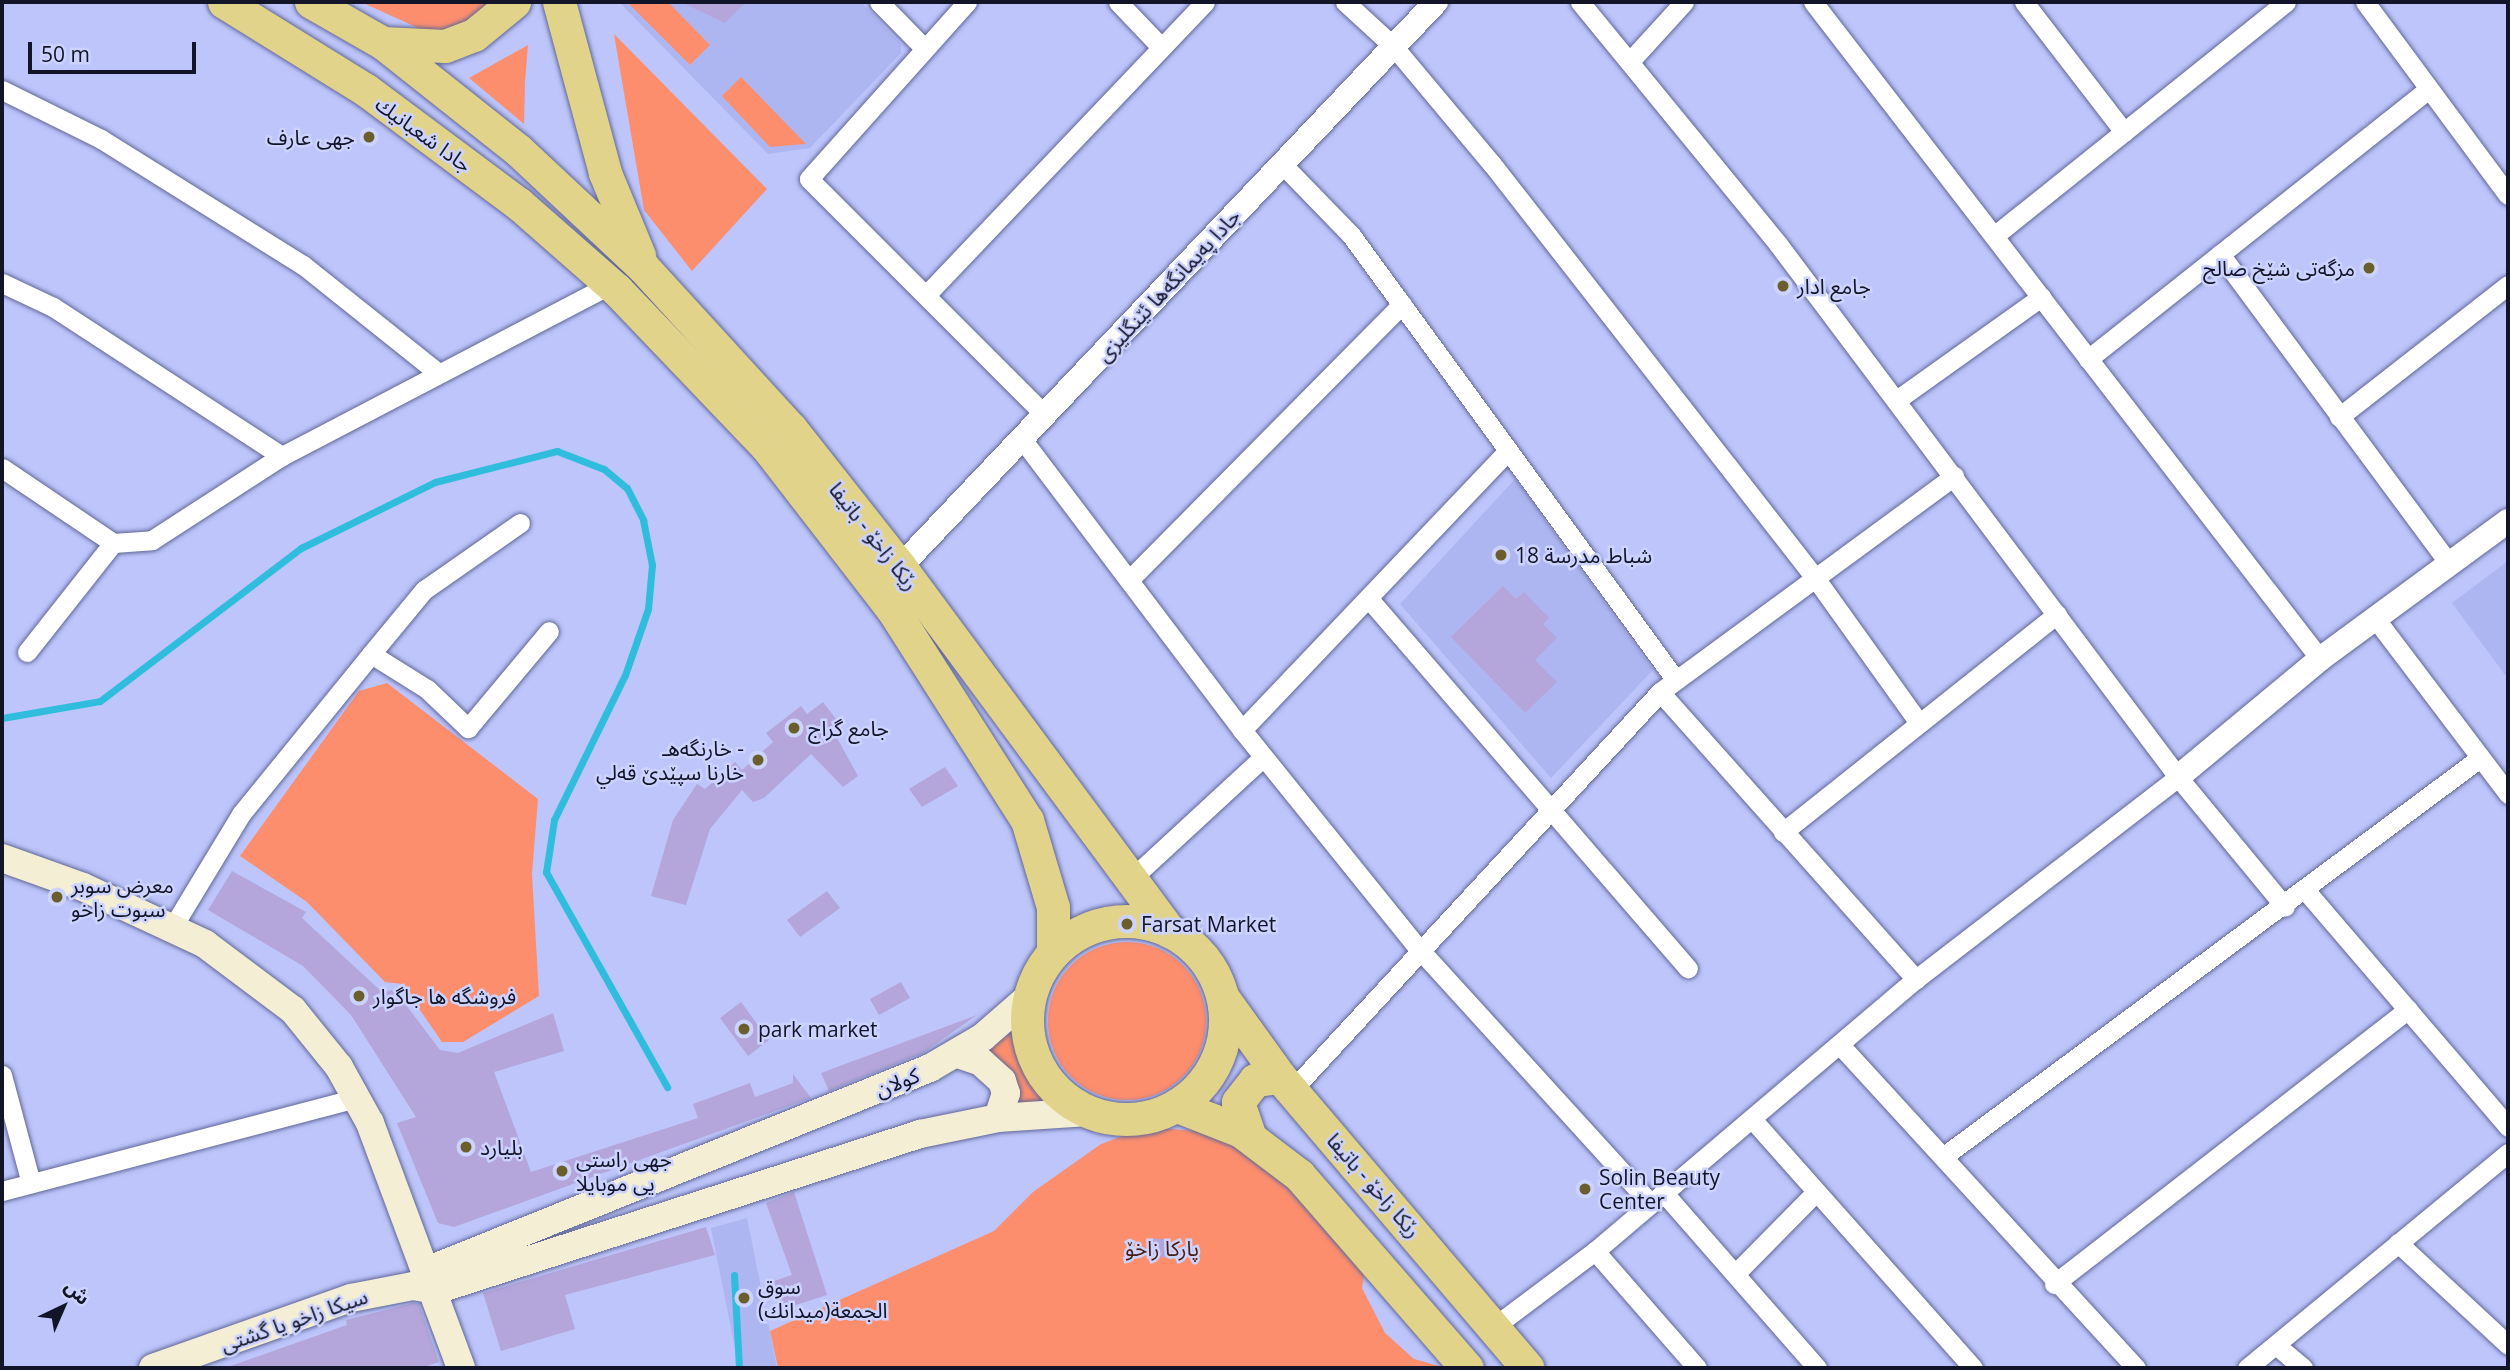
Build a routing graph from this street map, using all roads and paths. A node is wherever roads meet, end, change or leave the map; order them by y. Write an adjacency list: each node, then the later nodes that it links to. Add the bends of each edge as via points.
1 (224, 2): 31 (highway, جادا شعبانيك, via 366,90 519,204)
2 (311, 2): 17 (highway)
3 (514, 2): 17 (highway, via 474,35 445,46)
4 (559, 2): 29 (highway, via 606,173)
5 (879, 2): 20 (street)
6 (968, 2): 20 (street)
7 (1118, 2): 18 (street)
8 (1205, 2): 18 (street)
9 (1345, 2): 19 (street)
10 (1436, 2): 19 (street, جادا په‌يمانگه‌ها ئێنگليزى)
11 (1580, 2): 21 (street)
12 (1684, 2): 21 (street)
13 (1813, 2): 27 (street)
14 (2024, 2): 24 (street)
15 (2286, 2): 24 (street)
16 (2365, 2): 22 (street)
17 (380, 42): 29 (highway, رێکا زاخۆ - باتیفا, via 543,171)
18 (1161, 47): 33 (street)
19 (1394, 47): 25 (street, جادا په‌يمانگه‌ها ئێنگليزى); 51 (street)
20 (924, 48): 33 (street, via 809,179)
21 (1632, 59): 38 (street)
22 (2429, 89): 26 (street); 28 (street)
23 (2, 90): 37 (street, via 101,139 303,265)
24 (2124, 132): 27 (street)
25 (1282, 164): 35 (street, via 1351,235); 39 (street, جادا په‌يمانگه‌ها ئێنگليزى)
26 (2508, 195)
27 (1994, 236): 34 (street)
28 (2220, 254): 36 (street); 40 (street)
29 (643, 267): 50 (highway, رێکا زاخۆ - باتیفا, via 790,429)
30 (2, 283): 43 (street, via 53,307)
31 (611, 284): 37 (street); 76 (highway, رێکا زاخۆ - باتیفا, via 767,447 892,610 1027,820 1051,896)
32 (2508, 285): 40 (street)
33 (927, 294): 39 (street)
34 (2041, 297): 36 (street); 38 (street)
35 (1402, 304): 42 (street); 52 (street)
36 (2088, 359): 59 (street)
37 (436, 371): 43 (street)
38 (1898, 399): 45 (street)
39 (1045, 415): 41 (street, جادا په‌يمانگه‌ها ئێنگليزى)
40 (2339, 416): 49 (street)
41 (1022, 439): 50 (street, جادا په‌يمانگه‌ها ئێنگليزى); 52 (street)
42 (1507, 452): 53 (street); 60 (street)
43 (282, 456): 48 (street, via 152,540)
44 (2, 468): 48 (street)
45 (1954, 476): 51 (street); 54 (street)
46 (2508, 521): 49 (street)
47 (520, 523): 58 (street, via 424,590)
48 (113, 543): 57 (street)
49 (2448, 562): 55 (street)
50 (900, 567): 70 (highway, رێکا زاخۆ - باتیفا)
51 (1816, 579): 60 (street); 61 (street)
52 (1129, 580): 62 (street)
53 (1369, 599): 62 (street); 67 (street)
54 (2056, 614): 61 (street); 65 (street)
55 (2375, 618): 59 (street); 64 (street)
56 (549, 631): 58 (street, via 468,728 427,689)
57 (27, 652)
58 (371, 654): 73 (street, via 241,814)
59 (2319, 659): 65 (street)
60 (1667, 685): 67 (street); 68 (street)
61 (1919, 723): 68 (street)
62 (1242, 730): 63 (street)
63 (1263, 757): 70 (street); 75 (street)
64 (2480, 758): 66 (street); 71 (street)
65 (2178, 777): 72 (street); 78 (street)
66 (2508, 794)
67 (1552, 804): 75 (street); 77 (street)
68 (1783, 831): 78 (street)
69 (2, 858): 73 (main road)
70 (1131, 879): 74 (highway, رێکا زاخۆ - باتیفا)
71 (2306, 891): 72 (street); 81 (street)
72 (2284, 907): 94 (street)
73 (173, 928): 86 (main road, via 237,963 284,1002 317,1037)
74 (1169, 931): 76 (highway, via 1146,923 1108,923 1073,936); 80 (highway, via 1212,971)
75 (1419, 948): 85 (street); 99 (street)
76 (1054, 952): 79 (highway)
77 (1688, 968)
78 (1916, 979): 82 (street)
79 (1030, 996): 83 (main road, كولان); 88 (highway, via 1027,1024 1045,1077)
80 (1223, 998): 85 (highway, رێکا زاخۆ - باتیفا); 87 (highway, via 1225,1029 1218,1059 1201,1086)
81 (2408, 1009): 91 (street); 104 (street)
82 (1840, 1045): 90 (street); 94 (street)
83 (958, 1054): 89 (main road, via 1002,1081 1006,1093); 95 (main road, كولان)
84 (2, 1075): 96 (street)
85 (1286, 1084): 92 (highway, via 1255,1080 1238,1102); 105 (highway, رێکا زاخۆ - باتیفا)
86 (357, 1098): 96 (street); 103 (main road)
87 (1177, 1106): 88 (highway, via 1118,1119); 92 (highway)
88 (1088, 1112): 89 (main road)
89 (998, 1118): 103 (main road, via 920,1134)
90 (1752, 1119): 98 (street); 99 (street)
91 (2508, 1127)
92 (1250, 1137): 112 (highway, via 1299,1175)
93 (2508, 1153): 100 (street)
94 (1944, 1156): 104 (street)
95 (665, 1174): 103 (main road, سیکا زاخو یا گشتى)
96 (31, 1183): 97 (street)
97 (2, 1191)
98 (1816, 1192): 102 (street); 116 (street)
99 (1656, 1197): 101 (street); 102 (street)
100 (2398, 1243): 106 (street); 107 (street)
101 (1595, 1251): 105 (street); 114 (street)
102 (1735, 1274): 109 (street)
103 (433, 1280): 108 (main road, سیکا زاخو یا گشتى, via 351,1298); 111 (main road)
104 (2054, 1284): 117 (street)
105 (1495, 1326): 113 (highway, رێکا زاخۆ - باتیفا)
106 (2508, 1345)
107 (2277, 1346): 118 (street); 119 (street)
108 (205, 1360): 110 (main road, سیکا زاخو یا گشتى)
109 (1812, 1362): 115 (street)
110 (153, 1368)
111 (461, 1368)
112 (1467, 1368)
113 (1528, 1368)
114 (1697, 1368)
115 (1790, 1368)
116 (1973, 1368)
117 (2136, 1368)
118 (2247, 1368)
119 (2303, 1368)

